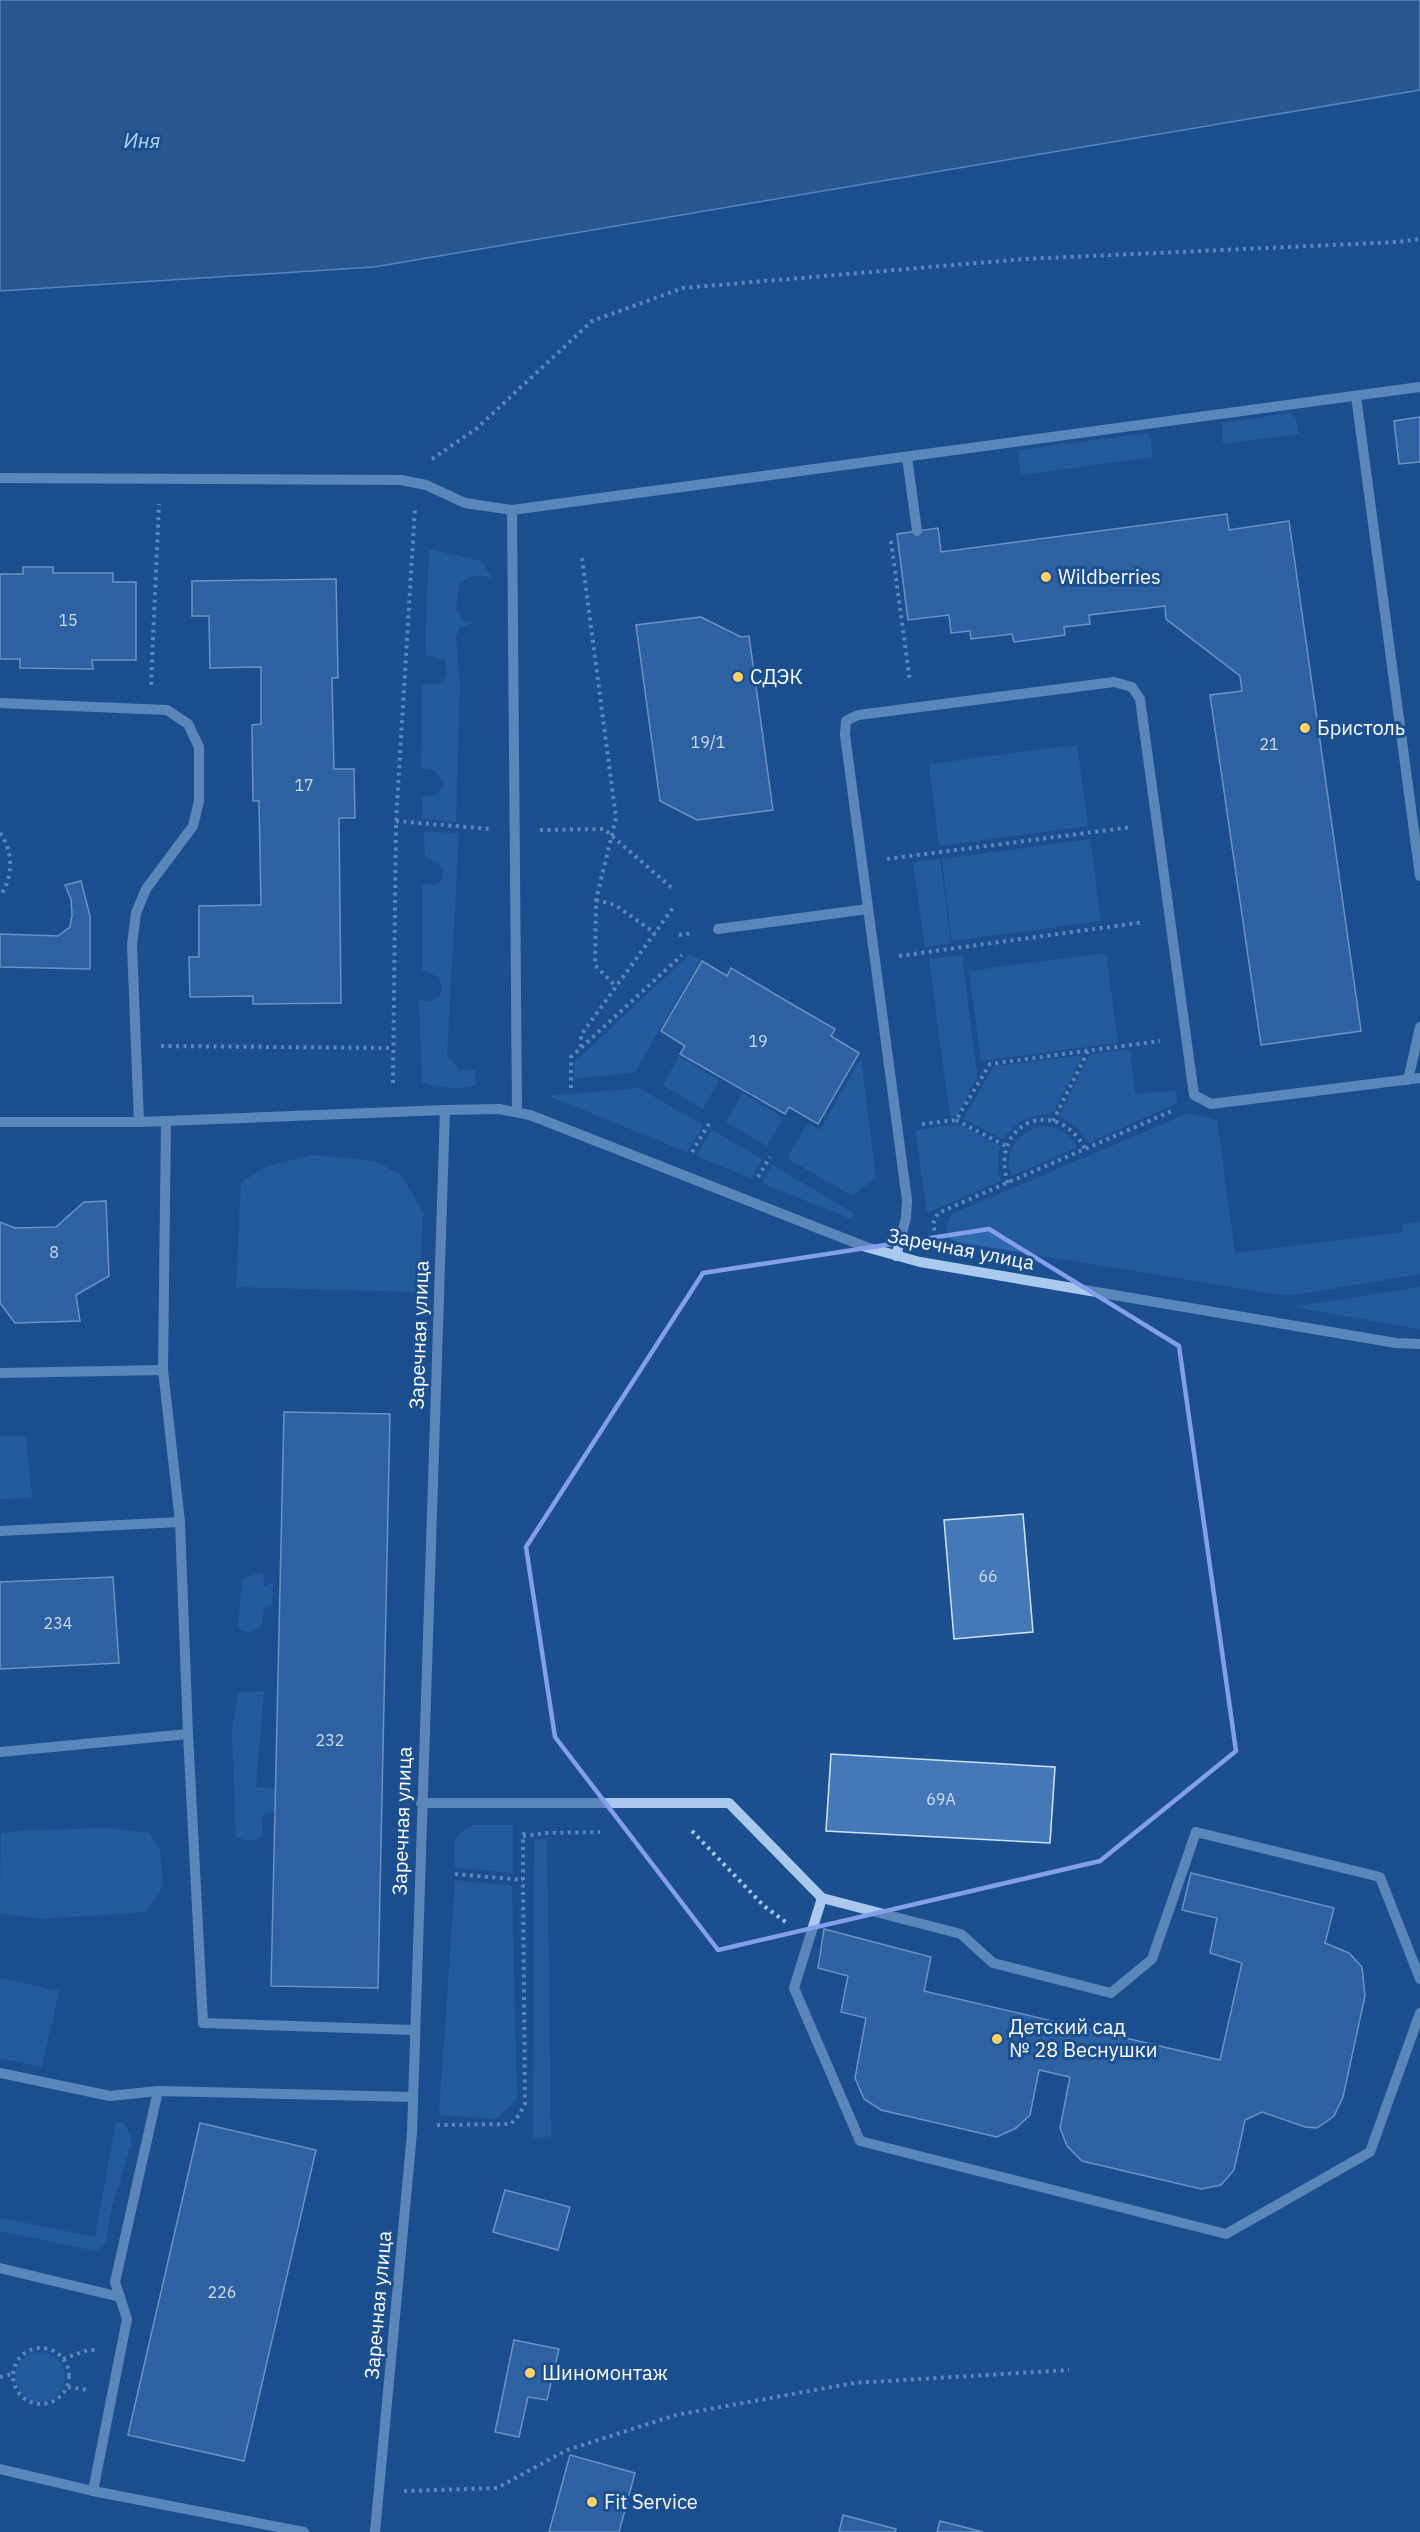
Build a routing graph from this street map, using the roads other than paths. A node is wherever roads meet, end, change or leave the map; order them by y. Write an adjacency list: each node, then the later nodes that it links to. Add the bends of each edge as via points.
1 (1420, 387): 2 (street)
2 (1356, 396): 3 (street); 8 (street)
3 (907, 457): 5 (street); 6 (street)
4 (0, 478): 5 (street, via 402,480 465,503)
5 (512, 510): 15 (street)
6 (917, 531)
7 (0, 703): 18 (street, via 167,710 188,724 199,747 199,801 193,826 146,889 136,913 132,945)
8 (1420, 876)
9 (868, 909): 10 (street); 13 (street, via 846,721 858,715 1114,682 1132,687 1140,699 1194,1095 1211,1104); 19 (street, via 907,1200)
10 (718, 929)
11 (1420, 1027): 13 (street)
12 (1420, 1078): 13 (street)
13 (1408, 1080)
14 (445, 1110): 15 (street, Заречная улица); 16 (street, Заречная улица); 27 (street, Заречная улица)
15 (517, 1110): 19 (street, Заречная улица)
16 (166, 1121): 18 (street, Заречная улица); 21 (street)
17 (0, 1122): 18 (street, Заречная улица)
18 (139, 1122)
19 (896, 1256): 20 (street, Заречная улица, via 1384,1341)
20 (1420, 1344)
21 (163, 1370): 22 (street); 23 (street)
22 (0, 1372)
23 (180, 1522): 24 (street); 25 (street)
24 (0, 1531)
25 (188, 1734): 26 (street); 31 (street, via 203,2023)
26 (0, 1752)
27 (421, 1803): 28 (street, via 729,1803); 31 (street, Заречная улица)
28 (822, 1898): 29 (street, via 962,1934 993,1963 1111,1993 1152,1959 1196,1832 1380,1877); 30 (street, via 794,1988 860,2141 1226,2234 1370,2152)
29 (1420, 1979)
30 (1420, 2013)
31 (413, 2030): 34 (street, Заречная улица)
32 (0, 2073): 33 (street, via 110,2096)
33 (158, 2091): 34 (street); 36 (street, via 115,2282)
34 (412, 2097): 40 (street, Заречная улица)
35 (0, 2268): 36 (street)
36 (120, 2297): 38 (street, via 127,2319)
37 (0, 2469): 38 (street)
38 (93, 2491): 39 (street)
39 (304, 2532)
40 (375, 2532)

